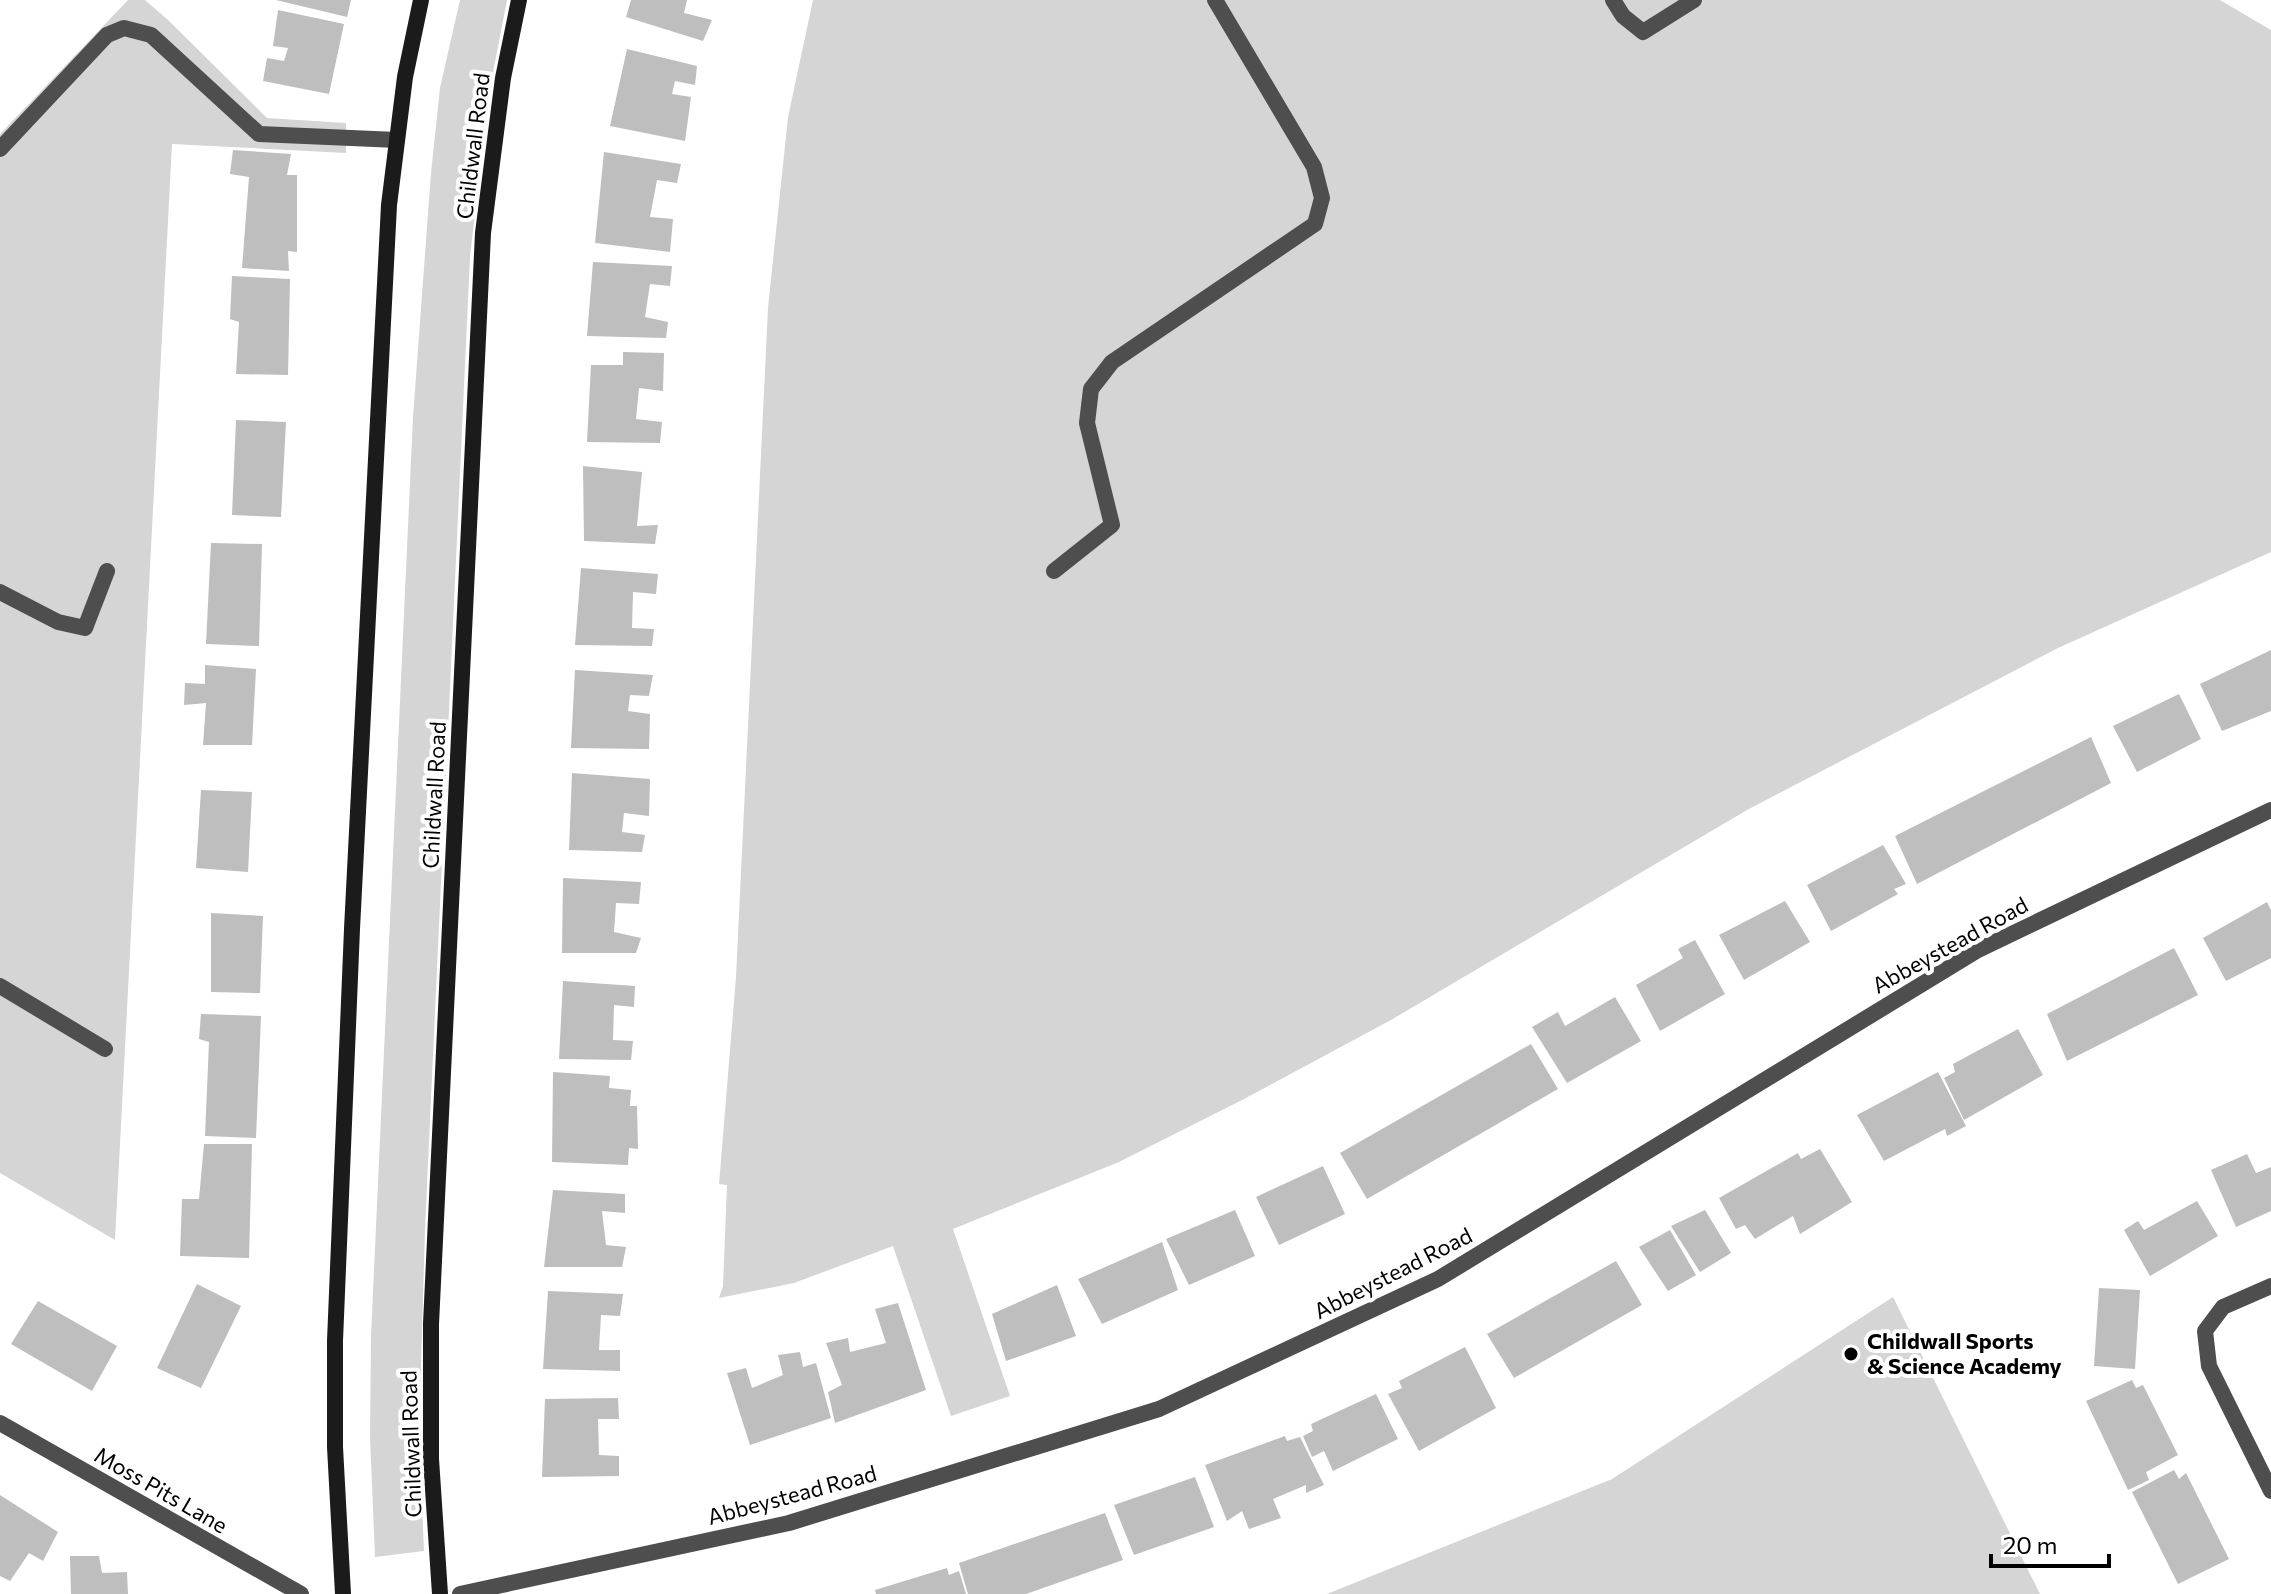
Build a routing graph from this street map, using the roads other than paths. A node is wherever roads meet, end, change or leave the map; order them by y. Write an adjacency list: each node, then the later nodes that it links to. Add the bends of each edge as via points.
1 (421, 0): 6 (main road)
2 (519, 0): 19 (main road, Childwall Road, via 503,78 481,281 431,1324 431,1459)
3 (1215, 0): 9 (street, via 1314,167 1322,198 1315,224 1112,362 1091,389 1087,423 1112,525)
4 (1613, 0): 5 (street, via 1643,32)
5 (1694, 0)
6 (397, 140): 7 (street, via 259,134 151,35 124,28 107,35); 18 (main road, via 389,205 335,1341)
7 (0, 149)
8 (107, 571): 10 (street, via 85,628 58,622)
9 (1054, 571)
10 (0, 592)
11 (2271, 810): 20 (street, Abbeystead Road, via 1978,950 1438,1279 1159,1409 789,1523)
12 (0, 986): 13 (street)
13 (105, 1049)
14 (2271, 1286): 16 (street, via 2223,1307 2205,1331 2209,1366)
15 (0, 1423): 17 (street, Moss Pits Lane)
16 (2271, 1491)
17 (301, 1594)
18 (343, 1594)
19 (440, 1594)
20 (460, 1594)

